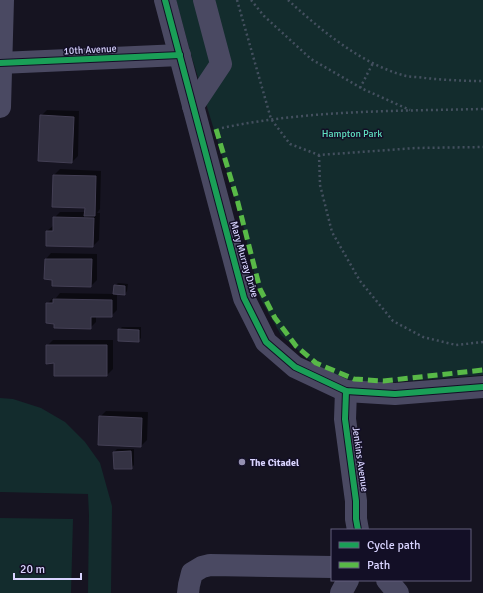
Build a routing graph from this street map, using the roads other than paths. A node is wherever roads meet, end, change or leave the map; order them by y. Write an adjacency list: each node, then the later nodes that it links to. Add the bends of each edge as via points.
1 (3, 0): 5 (street)
2 (165, 0): 4 (street, Mary Murray Drive)
3 (204, 0): 6 (street, via 221,64)
4 (180, 55): 5 (street, 10th Avenue); 6 (street, Mary Murray Drive)
5 (0, 63): 7 (street)
6 (193, 106): 9 (street, Mary Murray Drive, via 244,298 266,342 295,368)
7 (0, 108)
8 (483, 387): 9 (street, Mary Murray Drive, via 395,394)
9 (346, 391): 10 (street, Jenkins Avenue, via 345,419)
10 (358, 529)
11 (331, 567): 14 (street, via 210,565 192,573)
12 (347, 581): 15 (street)
13 (388, 581): 16 (street)
14 (188, 593)
15 (341, 593)
16 (398, 593)

